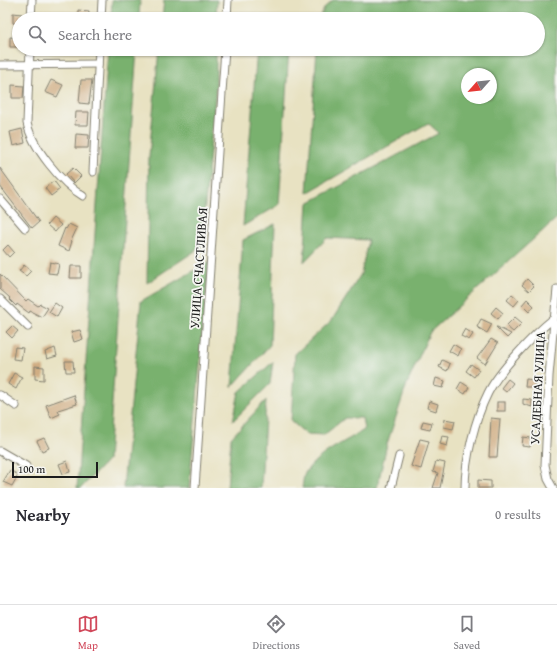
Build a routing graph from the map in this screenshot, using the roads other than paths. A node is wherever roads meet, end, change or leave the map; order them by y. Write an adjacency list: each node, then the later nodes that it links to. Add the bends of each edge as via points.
1 (32, 0): 4 (street)
2 (102, 0): 5 (street)
3 (228, 0): 6 (street)
4 (31, 12)
5 (101, 12)
6 (227, 12)
7 (30, 56): 12 (street)
8 (99, 56): 10 (street)
9 (225, 56): 27 (street, УЛИЦА СЧАСТЛИВАЯ)
10 (98, 64): 12 (street); 13 (street)
11 (0, 65): 12 (street)
12 (30, 65): 14 (street, via 27,123 33,140 71,190)
13 (93, 172)
14 (83, 196)
15 (0, 199): 16 (street)
16 (25, 228)
17 (557, 289): 19 (street, УСАДЕБНАЯ УЛИЦА)
18 (0, 299): 20 (street)
19 (553, 319): 26 (street, via 541,328 488,391 473,434); 30 (street, УСАДЕБНАЯ УЛИЦА, via 545,465)
20 (28, 327)
21 (0, 395): 22 (street)
22 (16, 406)
23 (0, 451): 25 (street)
24 (399, 456): 28 (street)
25 (26, 466)
26 (465, 484): 29 (street)
27 (195, 488)
28 (391, 488)
29 (461, 488)
30 (553, 488)

